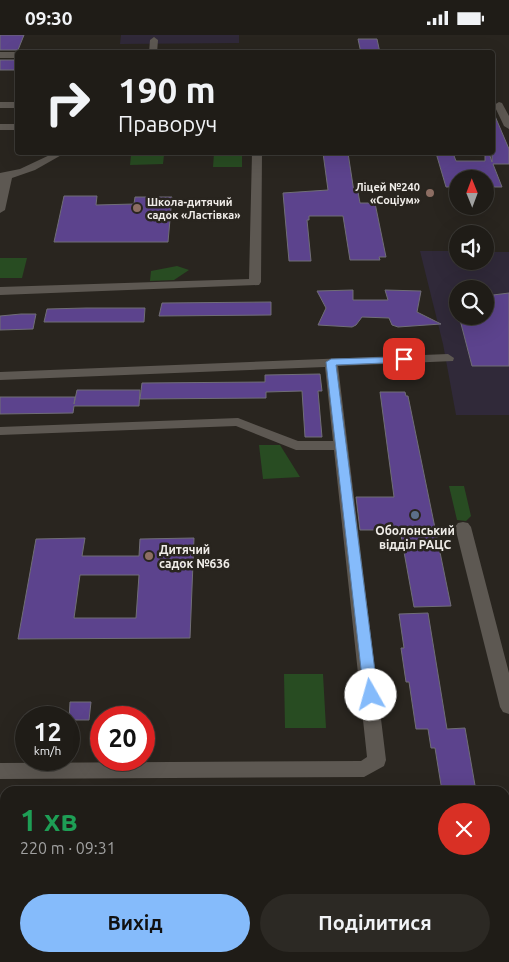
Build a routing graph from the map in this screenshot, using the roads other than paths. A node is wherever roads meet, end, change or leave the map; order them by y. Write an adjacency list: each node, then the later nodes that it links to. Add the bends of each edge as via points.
1 (154, 40): 2 (lane)
2 (153, 50)
3 (0, 55): 4 (lane)
4 (15, 55)
5 (0, 105): 6 (lane)
6 (15, 105)
7 (499, 105): 8 (lane)
8 (509, 126)
9 (0, 127): 10 (lane)
10 (15, 127)
11 (56, 155): 13 (lane, via 36,166)
12 (257, 155): 15 (lane, via 255,282)
13 (4, 176): 14 (lane)
14 (0, 210)
15 (0, 291)
16 (448, 358): 17 (lane)
17 (331, 362): 18 (lane); 20 (lane)
18 (0, 377)
19 (0, 431): 20 (lane, via 238,422 296,445)
20 (341, 446): 23 (lane, via 378,760 364,769)
21 (463, 527): 22 (lane)
22 (509, 707)
23 (0, 771)

